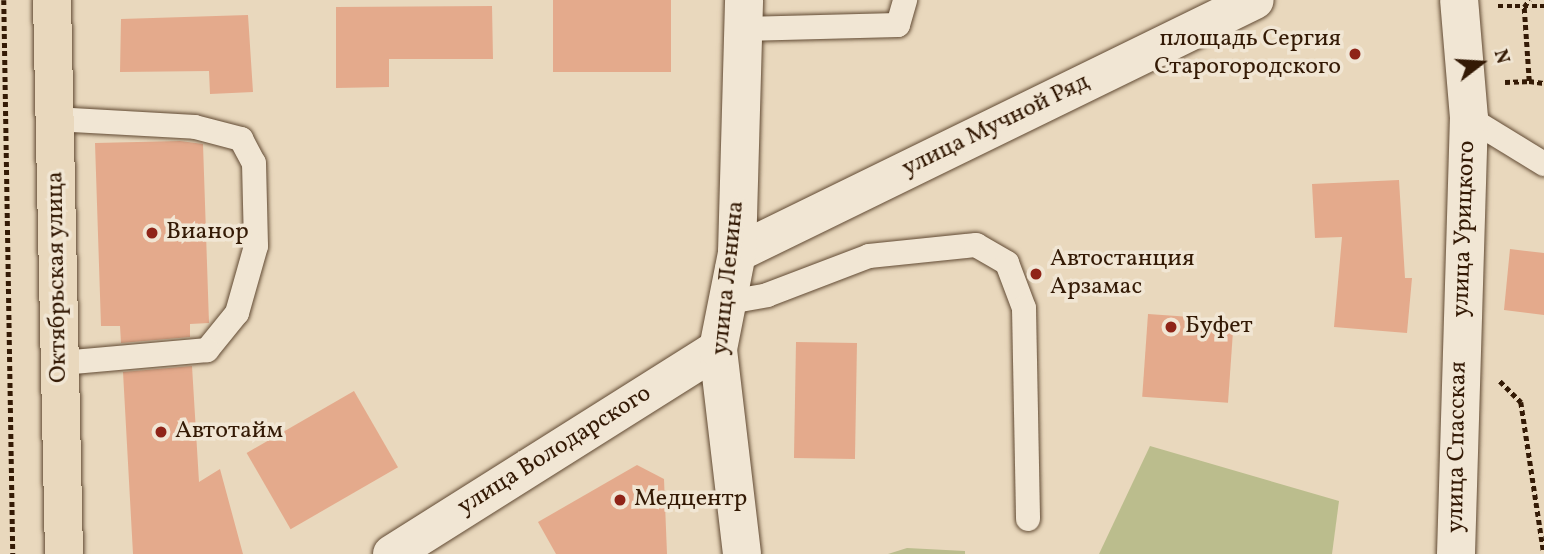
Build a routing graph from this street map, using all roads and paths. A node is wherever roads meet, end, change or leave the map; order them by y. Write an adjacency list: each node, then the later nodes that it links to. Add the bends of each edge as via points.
1 (4, 0): 22 (path)
2 (52, 0): 14 (main road, Октябрьская улица)
3 (905, 0): 10 (lane, via 898,25)
4 (1255, 0): 16 (main road, улица Мучной Ряд)
5 (1458, 0): 13 (main road)
6 (1529, 0): 8 (path)
7 (1500, 6): 8 (path)
8 (1524, 6): 9 (path); 11 (path)
9 (1544, 6)
10 (744, 14): 16 (main road, улица Ленина)
11 (1530, 81): 12 (path); 13 (path)
12 (1544, 83)
13 (1467, 101): 15 (lane); 18 (main road, улица Урицкого)
14 (54, 120): 20 (main road, Октябрьская улица); 20 (lane, via 195,127 241,139 254,163 255,177 256,246 237,313 206,350)
15 (1544, 164)
16 (737, 253): 17 (main road, улица Ленина)
17 (729, 302): 19 (main road, улица Ленина); 21 (lane, via 767,295 869,256 976,245 1007,263 1024,307)
18 (1460, 340): 26 (main road, улица Спасская); 27 (path, via 1521,402)
19 (718, 348): 24 (main road, улица Володарского); 25 (main road, улица Ленина)
20 (60, 363): 23 (main road, Октябрьская улица)
21 (1028, 519)
22 (13, 554)
23 (64, 554)
24 (392, 554)
25 (742, 554)
26 (1456, 554)
27 (1544, 554)

